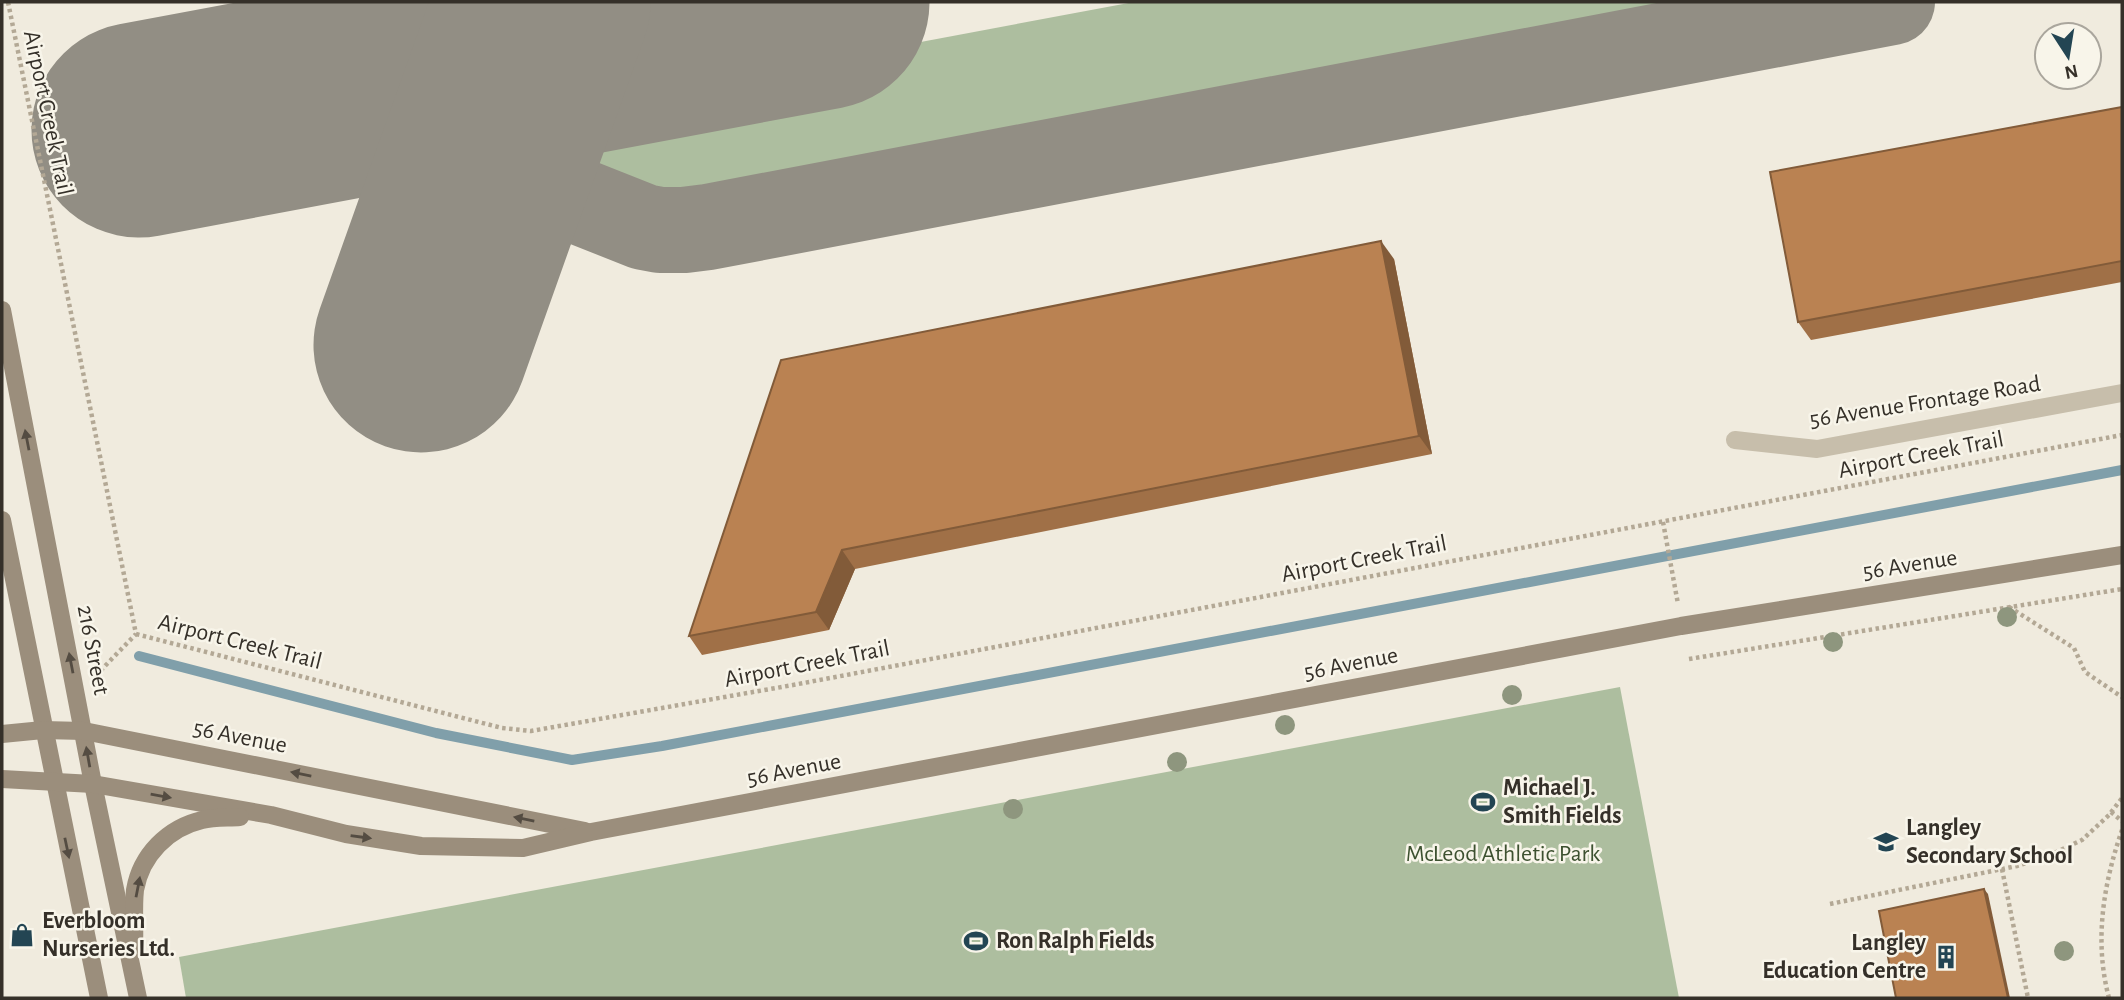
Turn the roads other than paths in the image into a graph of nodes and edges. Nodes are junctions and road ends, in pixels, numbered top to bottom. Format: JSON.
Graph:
{"nodes":[{"id":1,"x":2,"y":310,"type":"edge"},
{"id":2,"x":2122,"y":393,"type":"edge"},
{"id":3,"x":1735,"y":440,"type":"dead end"},
{"id":4,"x":2,"y":520,"type":"edge"},
{"id":5,"x":2122,"y":555,"type":"edge"},
{"id":6,"x":43,"y":730,"type":"junction"},
{"id":7,"x":84,"y":730,"type":"junction"},
{"id":8,"x":2,"y":734,"type":"edge"},
{"id":9,"x":2,"y":779,"type":"edge"},
{"id":10,"x":53,"y":782,"type":"junction"},
{"id":11,"x":93,"y":784,"type":"junction"},
{"id":12,"x":271,"y":815,"type":"junction"},
{"id":13,"x":591,"y":832,"type":"junction"},
{"id":14,"x":134,"y":980,"type":"junction"},
{"id":15,"x":99,"y":998,"type":"edge"},
{"id":16,"x":138,"y":998,"type":"edge"}],
"edges":[{"from":7,"to":1,"type":"main road","name":"216 Street","one_way":true},
{"from":2,"to":3,"type":"street","name":"56 Avenue Frontage Road"},
{"from":4,"to":6,"type":"main road"},
{"from":5,"to":13,"type":"main road","name":"56 Avenue"},
{"from":6,"to":7,"type":"main road","name":"56 Avenue"},
{"from":6,"to":8,"type":"main road","name":"56 Avenue"},
{"from":6,"to":10,"type":"main road"},
{"from":11,"to":7,"type":"main road","name":"216 Street","one_way":true},
{"from":13,"to":7,"type":"main road","name":"56 Avenue","one_way":true},
{"from":9,"to":10,"type":"main road","name":"56 Avenue"},
{"from":10,"to":11,"type":"main road","name":"56 Avenue"},
{"from":10,"to":15,"type":"main road","one_way":true},
{"from":11,"to":12,"type":"main road","name":"56 Avenue","one_way":true},
{"from":11,"to":14,"type":"main road","name":"216 Street"},
{"from":12,"to":13,"type":"main road","name":"56 Avenue","one_way":true},
{"from":14,"to":12,"type":"main road","one_way":true},
{"from":14,"to":16,"type":"main road","name":"216 Street"}]}
